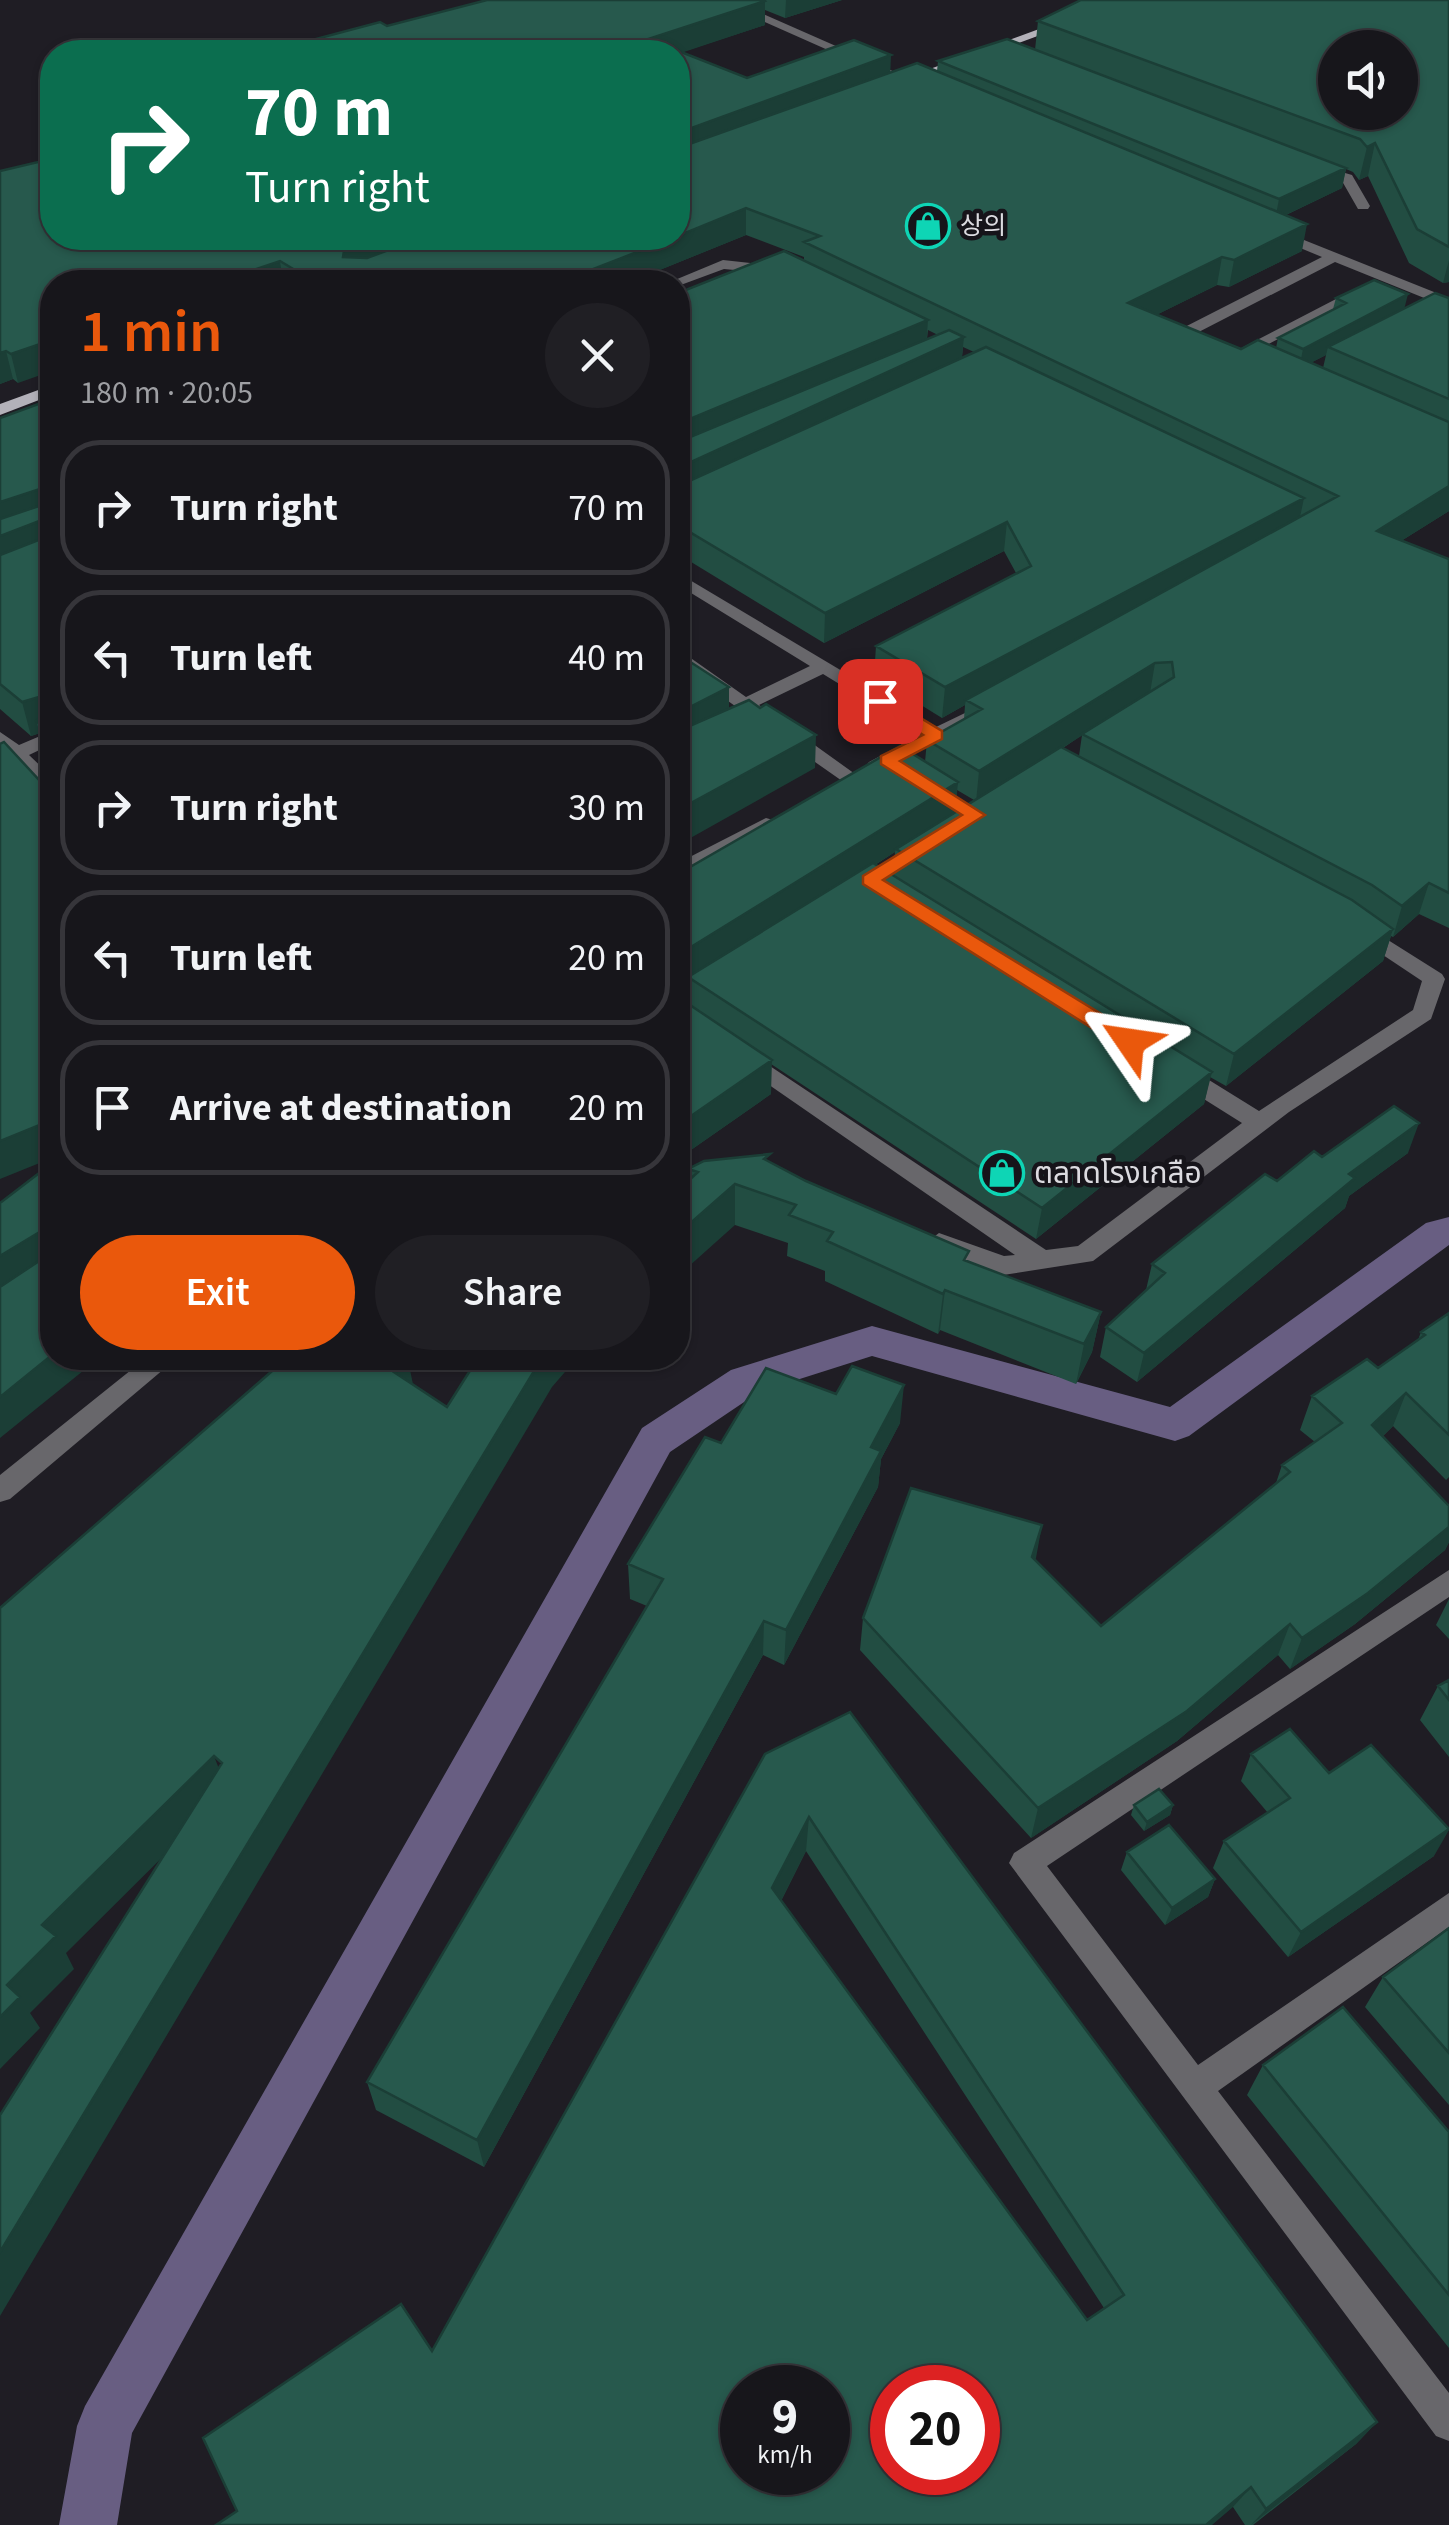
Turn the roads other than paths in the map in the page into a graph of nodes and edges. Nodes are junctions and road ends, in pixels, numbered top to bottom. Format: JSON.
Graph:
{"nodes":[{"id":1,"x":721,"y":0,"type":"edge"},
{"id":2,"x":756,"y":0,"type":"edge"},
{"id":3,"x":1132,"y":2,"type":"edge"},
{"id":4,"x":826,"y":28,"type":"dead end"},
{"id":5,"x":1000,"y":47,"type":"junction"},
{"id":6,"x":1018,"y":54,"type":"edge"},
{"id":7,"x":913,"y":71,"type":"junction"},
{"id":8,"x":892,"y":86,"type":"edge"},
{"id":9,"x":946,"y":97,"type":"edge"},
{"id":10,"x":1292,"y":158,"type":"edge"},
{"id":11,"x":1363,"y":206,"type":"dead end"},
{"id":12,"x":1260,"y":226,"type":"edge"},
{"id":13,"x":1334,"y":256,"type":"junction"},
{"id":14,"x":764,"y":268,"type":"junction"},
{"id":15,"x":787,"y":271,"type":"edge"},
{"id":16,"x":690,"y":277,"type":"edge"},
{"id":17,"x":1385,"y":277,"type":"junction"},
{"id":18,"x":730,"y":283,"type":"edge"},
{"id":19,"x":1448,"y":301,"type":"edge"},
{"id":20,"x":1428,"y":310,"type":"edge"},
{"id":21,"x":40,"y":395,"type":"edge"},
{"id":22,"x":0,"y":410,"type":"edge"},
{"id":23,"x":690,"y":585,"type":"edge"},
{"id":24,"x":823,"y":666,"type":"junction"},
{"id":25,"x":690,"y":668,"type":"edge"},
{"id":26,"x":986,"y":708,"type":"edge"},
{"id":27,"x":750,"y":715,"type":"junction"},
{"id":28,"x":936,"y":735,"type":"junction"},
{"id":29,"x":0,"y":738,"type":"edge"},
{"id":30,"x":40,"y":743,"type":"edge"},
{"id":31,"x":16,"y":754,"type":"junction"},
{"id":32,"x":40,"y":775,"type":"edge"},
{"id":33,"x":782,"y":816,"type":"edge"},
{"id":34,"x":690,"y":865,"type":"edge"},
{"id":35,"x":1336,"y":915,"type":"edge"},
{"id":36,"x":727,"y":1049,"type":"edge"},
{"id":37,"x":1158,"y":1059,"type":"edge"},
{"id":38,"x":1260,"y":1122,"type":"junction"},
{"id":39,"x":912,"y":1232,"type":"edge"},
{"id":40,"x":1042,"y":1260,"type":"junction"},
{"id":41,"x":149,"y":1370,"type":"edge"},
{"id":42,"x":0,"y":1491,"type":"edge"},
{"id":43,"x":1449,"y":1582,"type":"edge"},
{"id":44,"x":1449,"y":1908,"type":"edge"},
{"id":45,"x":1195,"y":2087,"type":"junction"},
{"id":46,"x":1449,"y":2422,"type":"edge"}],
"edges":[{"from":1,"to":7,"type":"street"},
{"from":2,"to":4,"type":"street"},
{"from":3,"to":5,"type":"main road"},
{"from":5,"to":6,"type":"street"},
{"from":5,"to":7,"type":"main road"},
{"from":7,"to":8,"type":"main road"},
{"from":7,"to":9,"type":"street"},
{"from":10,"to":11,"type":"street"},
{"from":12,"to":13,"type":"street"},
{"from":13,"to":17,"type":"street"},
{"from":13,"to":17,"type":"street"},
{"from":14,"to":15,"type":"street"},
{"from":14,"to":16,"type":"street"},
{"from":14,"to":18,"type":"street"},
{"from":17,"to":19,"type":"street"},
{"from":19,"to":20,"type":"street"},
{"from":21,"to":22,"type":"main road"},
{"from":23,"to":24,"type":"street"},
{"from":24,"to":27,"type":"street"},
{"from":24,"to":28,"type":"street"},
{"from":25,"to":27,"type":"street"},
{"from":26,"to":28,"type":"street"},
{"from":27,"to":28,"type":"street"},
{"from":29,"to":31,"type":"street"},
{"from":30,"to":31,"type":"street"},
{"from":31,"to":32,"type":"street"},
{"from":33,"to":34,"type":"street"},
{"from":35,"to":38,"type":"street"},
{"from":36,"to":40,"type":"street"},
{"from":37,"to":38,"type":"street"},
{"from":38,"to":40,"type":"street"},
{"from":39,"to":40,"type":"street"},
{"from":41,"to":42,"type":"street"},
{"from":43,"to":45,"type":"street"},
{"from":44,"to":45,"type":"street"},
{"from":45,"to":46,"type":"street"}]}
